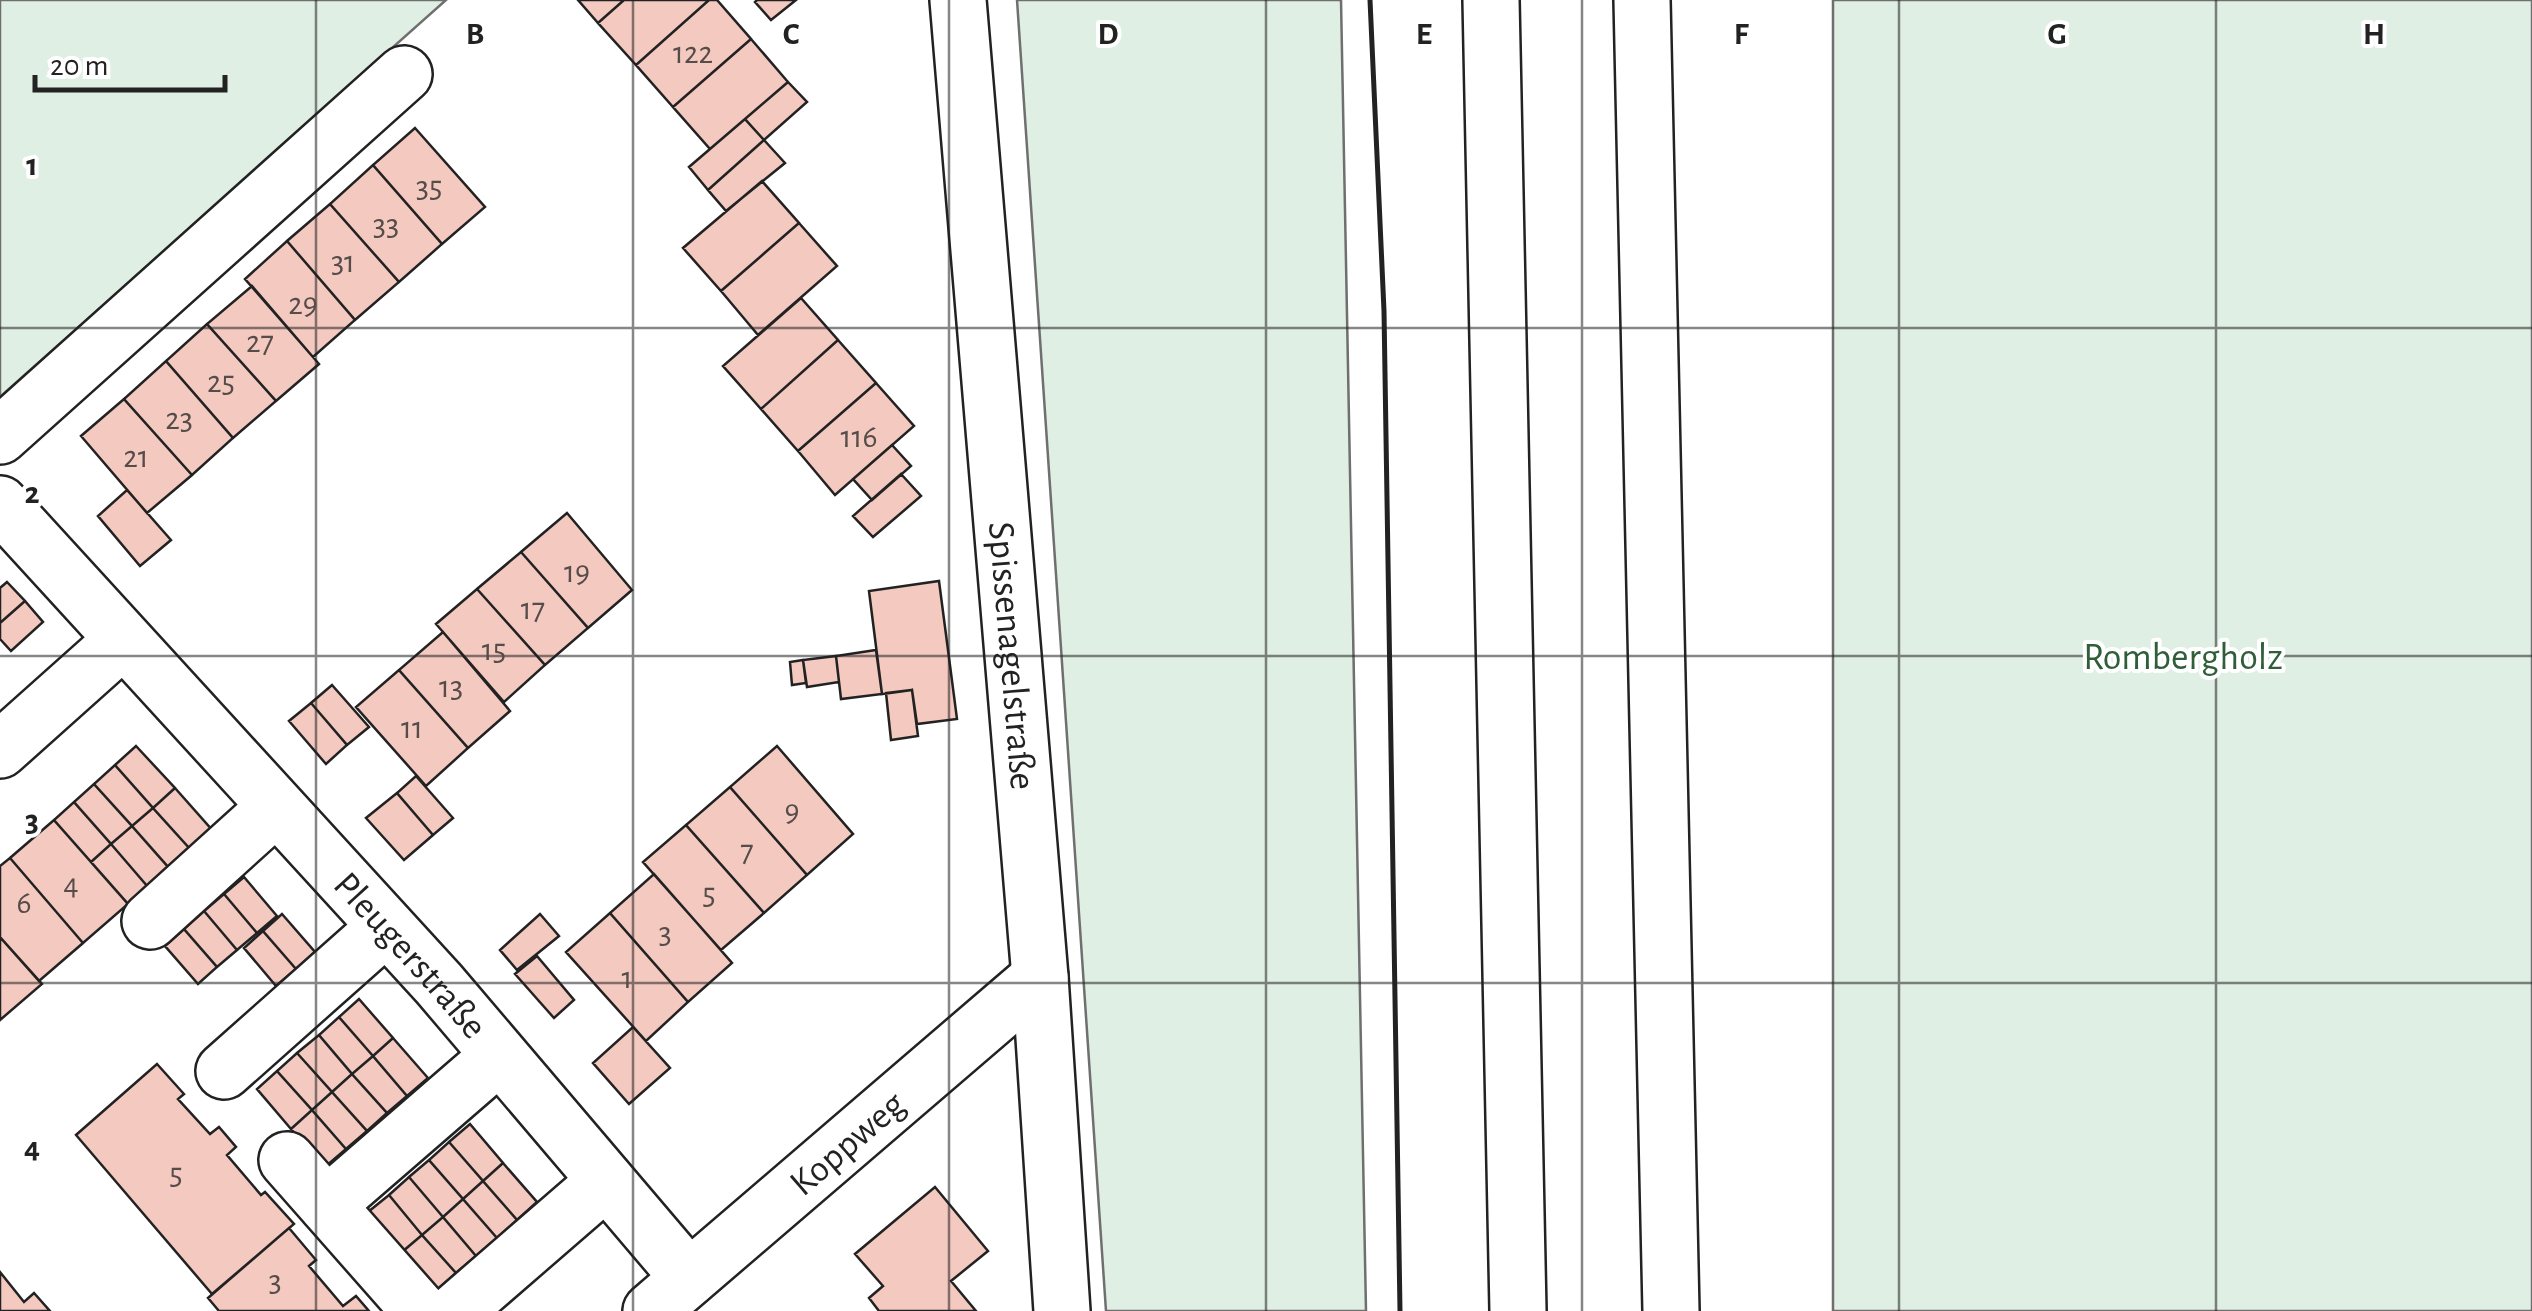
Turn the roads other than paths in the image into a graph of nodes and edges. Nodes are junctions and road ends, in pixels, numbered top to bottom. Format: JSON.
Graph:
{"nodes":[{"id":1,"x":958,"y":0,"type":"edge"},
{"id":2,"x":1491,"y":0,"type":"edge"},
{"id":3,"x":1642,"y":0,"type":"edge"},
{"id":4,"x":404,"y":74,"type":"dead end"},
{"id":5,"x":0,"y":436,"type":"edge"},
{"id":6,"x":0,"y":504,"type":"edge"},
{"id":7,"x":123,"y":640,"type":"junction"},
{"id":8,"x":10,"y":727,"type":"edge"},
{"id":9,"x":276,"y":806,"type":"junction"},
{"id":10,"x":150,"y":921,"type":"dead end"},
{"id":11,"x":386,"y":927,"type":"junction"},
{"id":12,"x":1040,"y":976,"type":"junction"},
{"id":13,"x":499,"y":1056,"type":"junction"},
{"id":14,"x":224,"y":1072,"type":"dead end"},
{"id":15,"x":287,"y":1160,"type":"dead end"},
{"id":16,"x":606,"y":1182,"type":"junction"},
{"id":17,"x":327,"y":1205,"type":"junction"},
{"id":18,"x":670,"y":1295,"type":"edge"},
{"id":19,"x":420,"y":1311,"type":"edge"},
{"id":20,"x":456,"y":1311,"type":"edge"},
{"id":21,"x":1062,"y":1311,"type":"edge"},
{"id":22,"x":1518,"y":1311,"type":"edge"},
{"id":23,"x":1671,"y":1311,"type":"edge"}],
"edges":[{"from":1,"to":12,"type":"main road","name":"Spissenagelstraße"},
{"from":2,"to":22,"type":"main road"},
{"from":3,"to":23,"type":"main road"},
{"from":4,"to":5,"type":"main road"},
{"from":6,"to":7,"type":"main road","name":"Pleugerstraße"},
{"from":7,"to":8,"type":"main road"},
{"from":7,"to":9,"type":"main road","name":"Pleugerstraße"},
{"from":9,"to":10,"type":"main road"},
{"from":9,"to":11,"type":"main road","name":"Pleugerstraße"},
{"from":11,"to":13,"type":"main road","name":"Pleugerstraße"},
{"from":11,"to":14,"type":"main road"},
{"from":12,"to":18,"type":"main road","name":"Koppweg"},
{"from":12,"to":21,"type":"main road","name":"Spissenagelstraße"},
{"from":13,"to":16,"type":"main road","name":"Pleugerstraße"},
{"from":13,"to":17,"type":"main road"},
{"from":15,"to":17,"type":"main road"},
{"from":16,"to":18,"type":"main road","name":"Pleugerstraße"},
{"from":16,"to":20,"type":"main road"},
{"from":17,"to":19,"type":"main road"}]}
